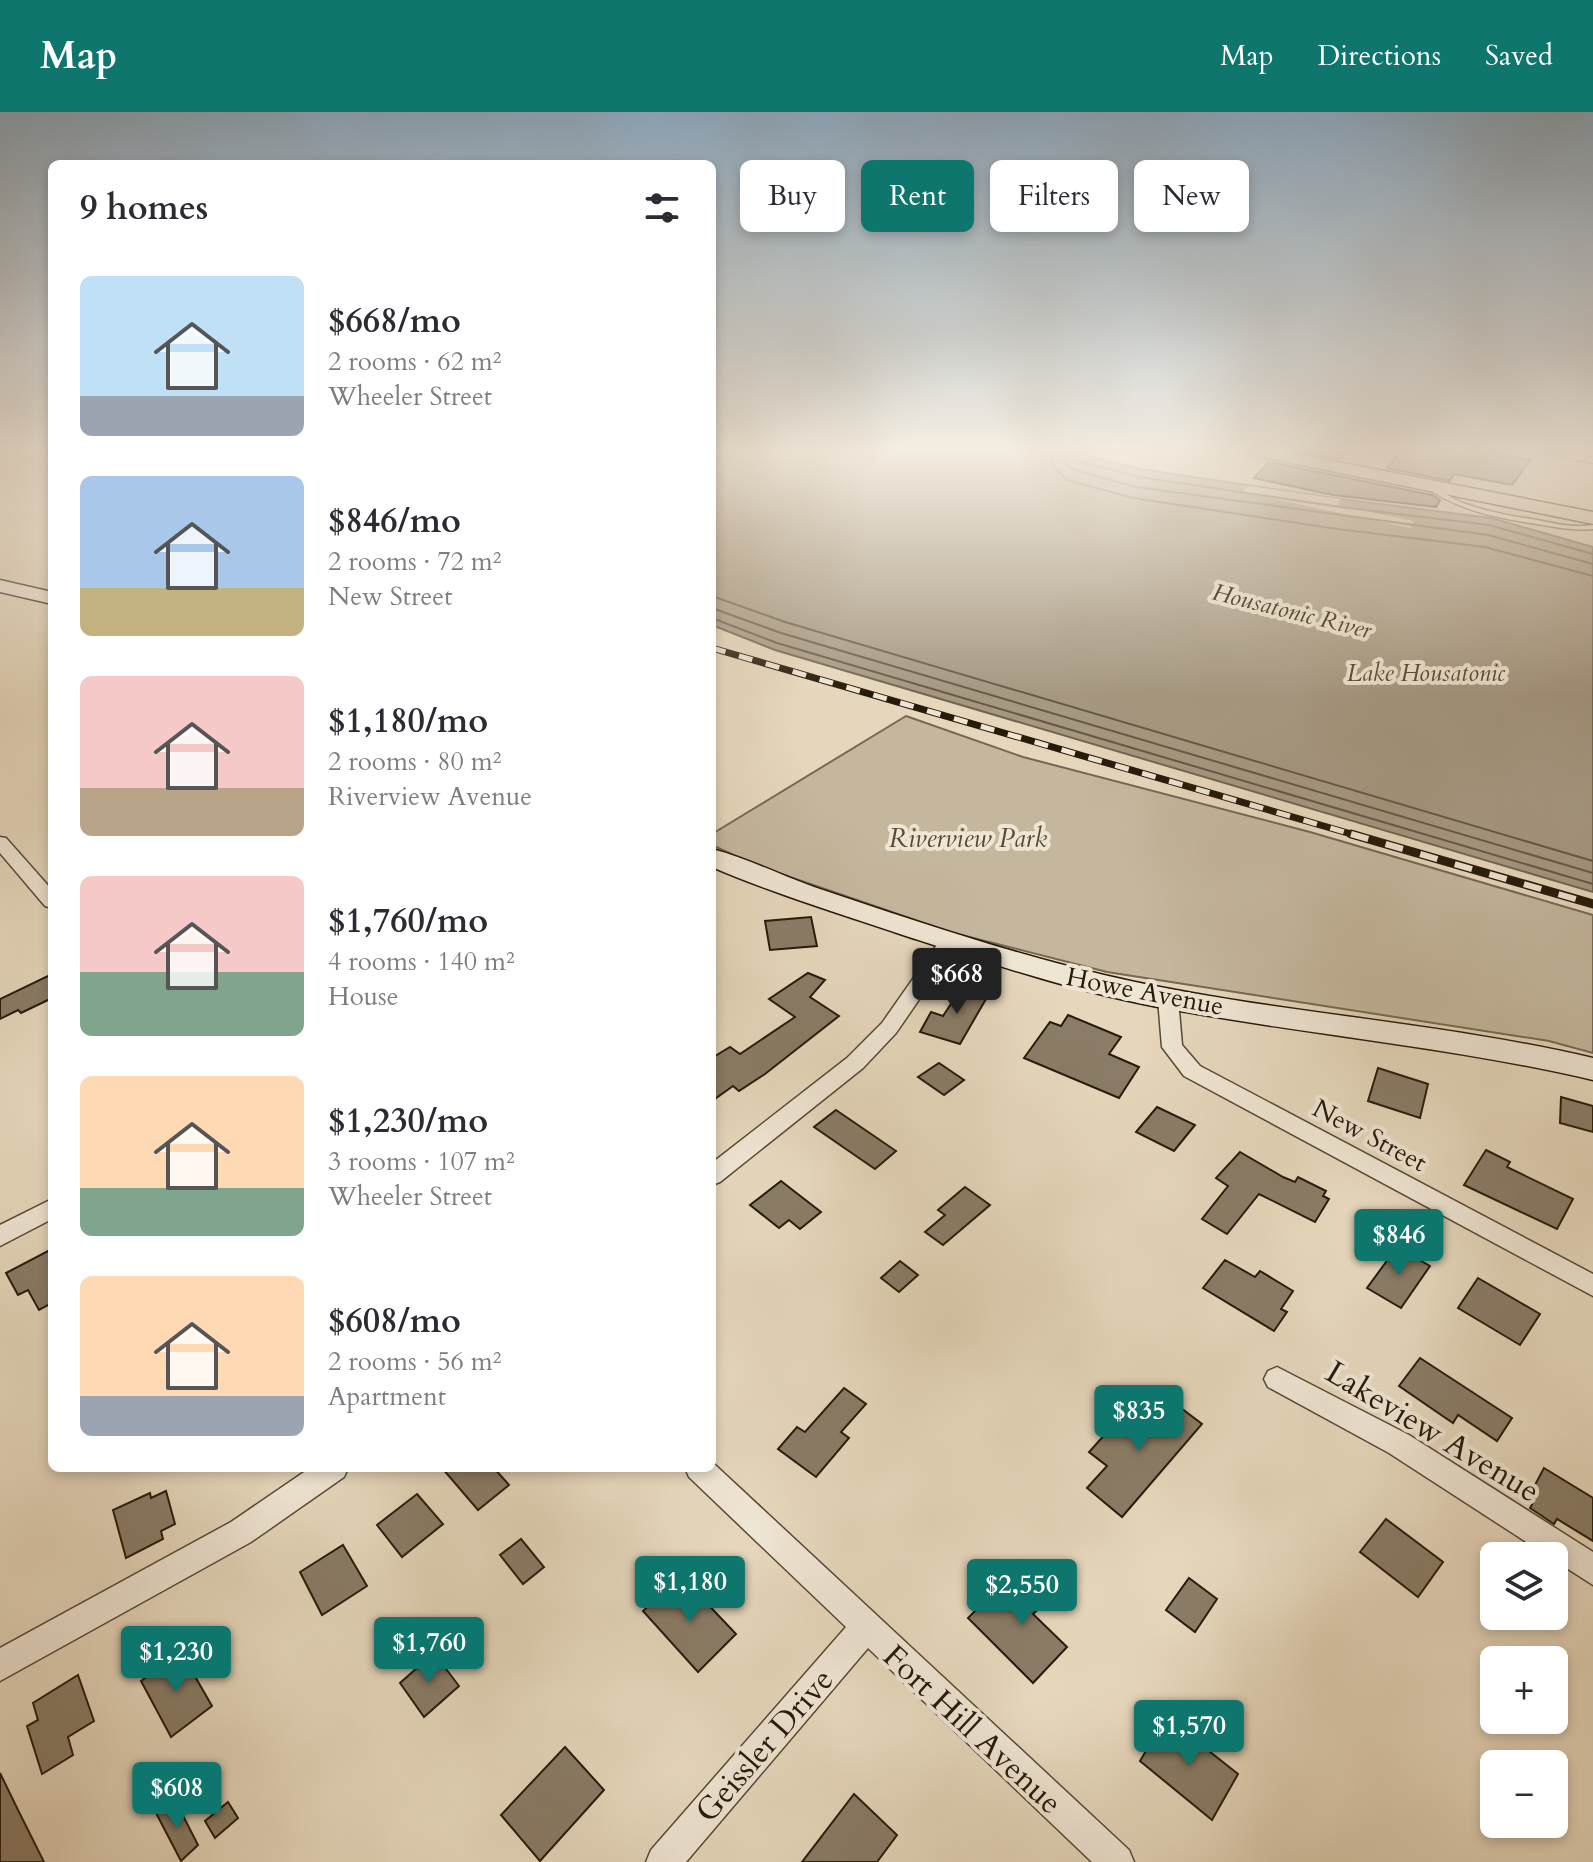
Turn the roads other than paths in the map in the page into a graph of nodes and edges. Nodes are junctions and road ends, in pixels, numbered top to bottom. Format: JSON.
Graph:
{"nodes":[{"id":1,"x":0,"y":586,"type":"edge"},
{"id":2,"x":48,"y":597,"type":"edge"},
{"id":3,"x":0,"y":842,"type":"edge"},
{"id":4,"x":716,"y":859,"type":"edge"},
{"id":5,"x":48,"y":897,"type":"edge"},
{"id":6,"x":950,"y":940,"type":"junction"},
{"id":7,"x":1168,"y":999,"type":"junction"},
{"id":8,"x":1593,"y":1069,"type":"edge"},
{"id":9,"x":716,"y":1173,"type":"edge"},
{"id":10,"x":48,"y":1210,"type":"edge"},
{"id":11,"x":0,"y":1236,"type":"edge"},
{"id":12,"x":1593,"y":1286,"type":"edge"},
{"id":13,"x":1277,"y":1379,"type":"dead end"},
{"id":14,"x":328,"y":1472,"type":"edge"},
{"id":15,"x":703,"y":1472,"type":"edge"},
{"id":16,"x":1593,"y":1570,"type":"edge"},
{"id":17,"x":865,"y":1628,"type":"junction"},
{"id":18,"x":0,"y":1665,"type":"edge"},
{"id":19,"x":663,"y":1862,"type":"edge"},
{"id":20,"x":1117,"y":1862,"type":"edge"}],
"edges":[{"from":1,"to":2,"type":"main road"},
{"from":3,"to":5,"type":"street"},
{"from":4,"to":6,"type":"main road","name":"Howe Avenue"},
{"from":6,"to":7,"type":"main road","name":"Howe Avenue"},
{"from":6,"to":9,"type":"street"},
{"from":7,"to":8,"type":"main road","name":"Howe Avenue"},
{"from":7,"to":12,"type":"street","name":"New Street"},
{"from":10,"to":11,"type":"street"},
{"from":13,"to":16,"type":"street","name":"Lakeview Avenue"},
{"from":14,"to":18,"type":"street"},
{"from":15,"to":17,"type":"street","name":"Fort Hill Avenue"},
{"from":17,"to":19,"type":"street","name":"Geissler Drive"},
{"from":17,"to":20,"type":"street","name":"Fort Hill Avenue"}]}
